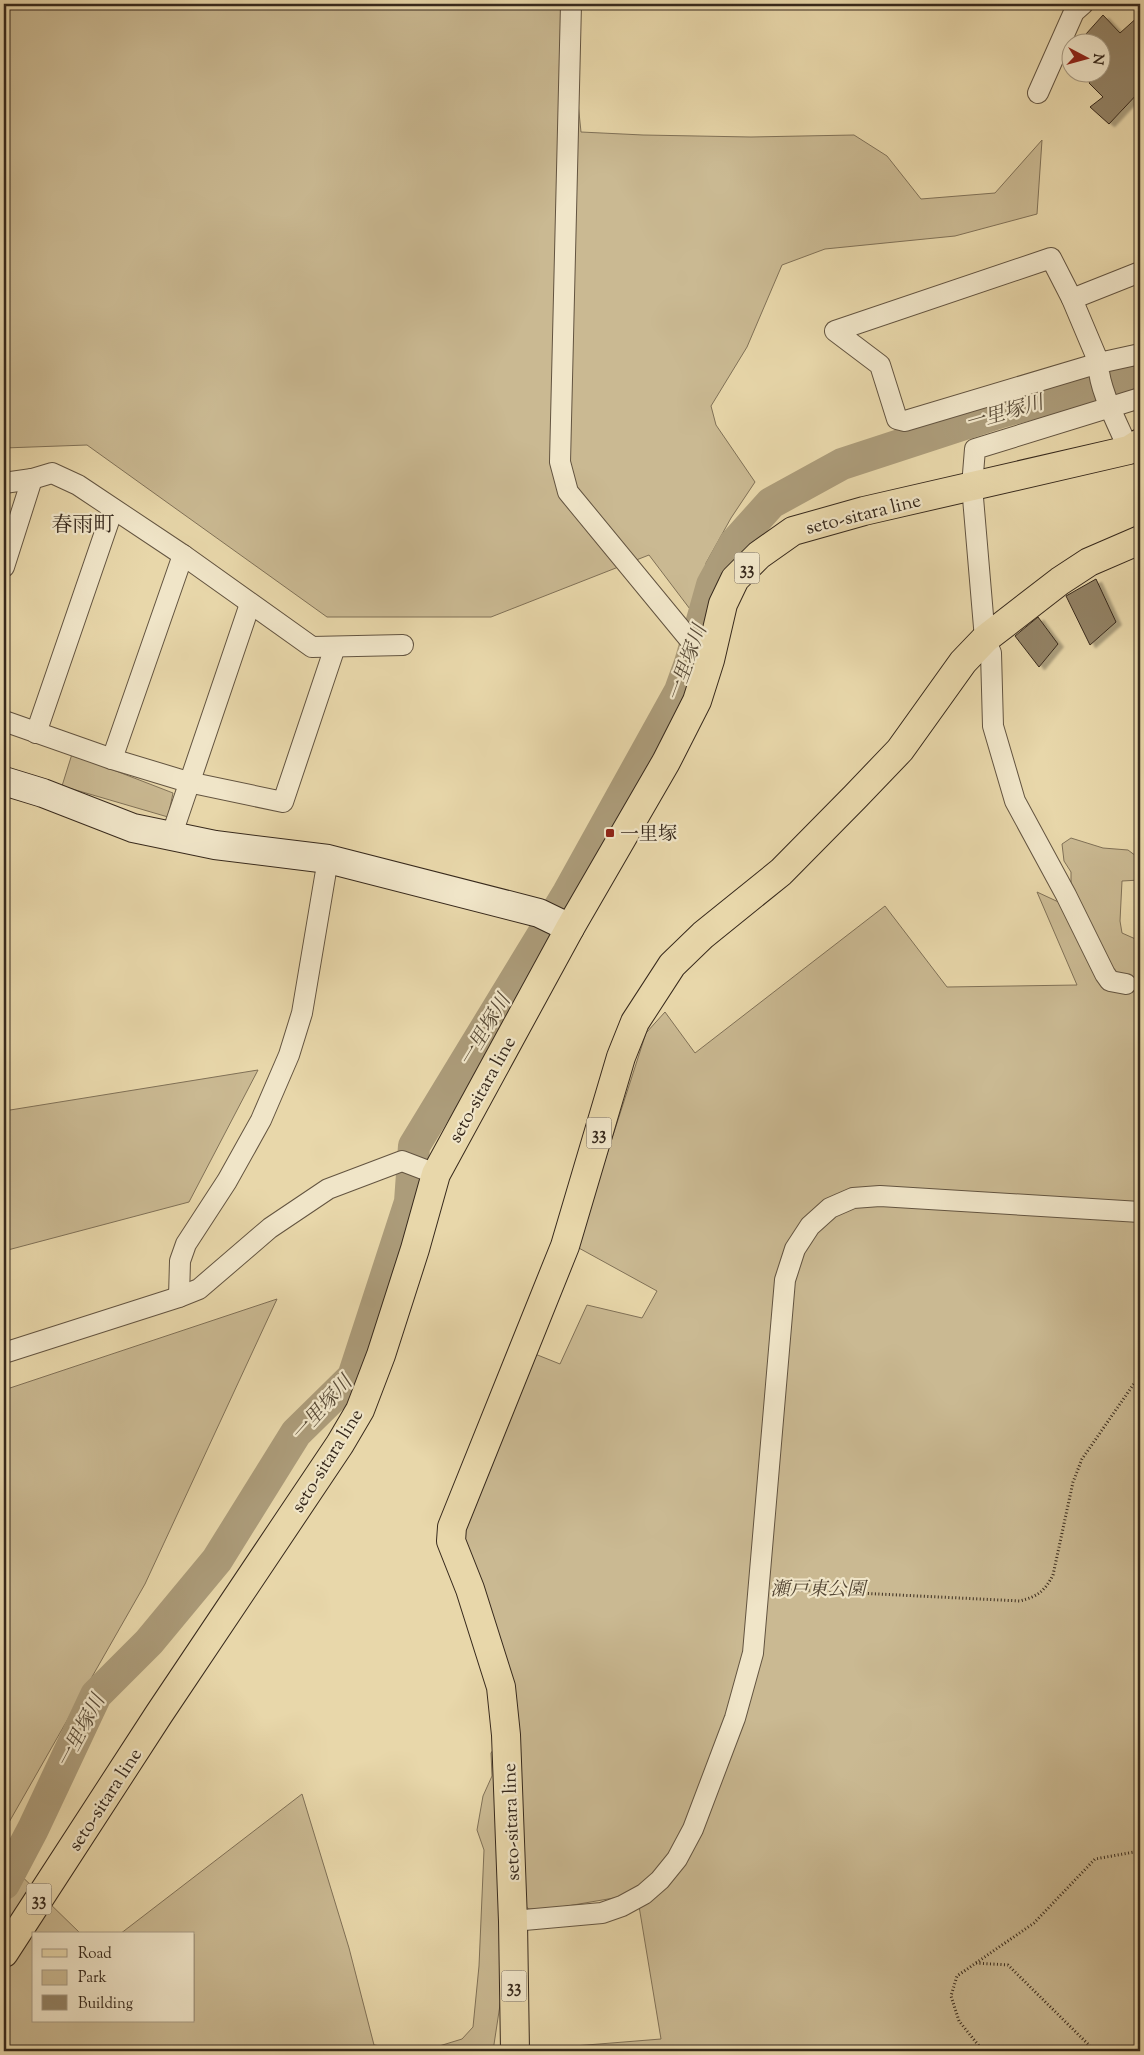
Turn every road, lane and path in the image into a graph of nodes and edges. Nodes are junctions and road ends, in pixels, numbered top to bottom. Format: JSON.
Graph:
{"nodes":[{"id":1,"x":571,"y":4,"type":"edge"},
{"id":2,"x":1084,"y":4,"type":"edge"},
{"id":3,"x":1038,"y":93,"type":"dead end"},
{"id":4,"x":1140,"y":272,"type":"edge"},
{"id":5,"x":1072,"y":299,"type":"junction"},
{"id":6,"x":1140,"y":354,"type":"edge"},
{"id":7,"x":1099,"y":366,"type":"junction"},
{"id":8,"x":1140,"y":398,"type":"edge"},
{"id":9,"x":1108,"y":402,"type":"junction"},
{"id":10,"x":1137,"y":448,"type":"edge"},
{"id":11,"x":32,"y":479,"type":"junction"},
{"id":12,"x":4,"y":483,"type":"edge"},
{"id":13,"x":972,"y":486,"type":"junction"},
{"id":14,"x":112,"y":509,"type":"junction"},
{"id":15,"x":1140,"y":540,"type":"edge"},
{"id":16,"x":183,"y":555,"type":"junction"},
{"id":17,"x":4,"y":566,"type":"edge"},
{"id":18,"x":250,"y":604,"type":"junction"},
{"id":19,"x":985,"y":639,"type":"junction"},
{"id":20,"x":403,"y":645,"type":"dead end"},
{"id":21,"x":335,"y":647,"type":"junction"},
{"id":22,"x":708,"y":658,"type":"junction"},
{"id":23,"x":4,"y":721,"type":"edge"},
{"id":24,"x":36,"y":733,"type":"junction"},
{"id":25,"x":112,"y":759,"type":"junction"},
{"id":26,"x":4,"y":782,"type":"edge"},
{"id":27,"x":188,"y":782,"type":"junction"},
{"id":28,"x":171,"y":837,"type":"junction"},
{"id":29,"x":328,"y":859,"type":"junction"},
{"id":30,"x":570,"y":928,"type":"junction"},
{"id":31,"x":1126,"y":984,"type":"dead end"},
{"id":32,"x":432,"y":1172,"type":"junction"},
{"id":33,"x":1140,"y":1212,"type":"edge"},
{"id":34,"x":179,"y":1297,"type":"junction"},
{"id":35,"x":4,"y":1353,"type":"edge"},
{"id":36,"x":1140,"y":1376,"type":"edge"},
{"id":37,"x":759,"y":1588,"type":"junction"},
{"id":38,"x":1140,"y":1851,"type":"edge"},
{"id":39,"x":514,"y":1921,"type":"junction"},
{"id":40,"x":4,"y":1953,"type":"edge"},
{"id":41,"x":976,"y":1963,"type":"junction"},
{"id":42,"x":515,"y":2051,"type":"edge"},
{"id":43,"x":983,"y":2051,"type":"edge"},
{"id":44,"x":1095,"y":2051,"type":"edge"}],
"edges":[{"from":1,"to":22,"type":"street"},
{"from":2,"to":3,"type":"street"},
{"from":4,"to":5,"type":"street"},
{"from":5,"to":7,"type":"street"},
{"from":5,"to":7,"type":"street"},
{"from":6,"to":7,"type":"street"},
{"from":7,"to":9,"type":"street"},
{"from":8,"to":9,"type":"street"},
{"from":9,"to":10,"type":"street"},
{"from":9,"to":13,"type":"street"},
{"from":10,"to":13,"type":"main road","name":"seto-sitara line","number":"33"},
{"from":11,"to":12,"type":"street"},
{"from":11,"to":14,"type":"street"},
{"from":11,"to":17,"type":"street"},
{"from":13,"to":19,"type":"street"},
{"from":13,"to":22,"type":"main road","name":"seto-sitara line","number":"33"},
{"from":14,"to":16,"type":"street"},
{"from":14,"to":24,"type":"street"},
{"from":15,"to":19,"type":"main road","name":"seto-sitara line","number":"33"},
{"from":16,"to":18,"type":"street"},
{"from":16,"to":25,"type":"street"},
{"from":18,"to":21,"type":"street"},
{"from":18,"to":27,"type":"street"},
{"from":19,"to":31,"type":"street"},
{"from":19,"to":39,"type":"main road","name":"seto-sitara line","number":"33"},
{"from":20,"to":21,"type":"street"},
{"from":21,"to":27,"type":"street"},
{"from":22,"to":30,"type":"main road","name":"seto-sitara line","number":"33"},
{"from":23,"to":24,"type":"street"},
{"from":24,"to":25,"type":"street"},
{"from":25,"to":27,"type":"street"},
{"from":26,"to":28,"type":"street"},
{"from":27,"to":28,"type":"street"},
{"from":28,"to":29,"type":"street"},
{"from":29,"to":30,"type":"street"},
{"from":29,"to":34,"type":"street"},
{"from":30,"to":32,"type":"main road","name":"seto-sitara line","number":"33"},
{"from":32,"to":34,"type":"street"},
{"from":32,"to":40,"type":"main road","name":"seto-sitara line","number":"33"},
{"from":33,"to":37,"type":"street"},
{"from":34,"to":35,"type":"street"},
{"from":36,"to":37,"type":"path"},
{"from":37,"to":39,"type":"street"},
{"from":38,"to":41,"type":"path"},
{"from":39,"to":42,"type":"main road","name":"seto-sitara line","number":"33"},
{"from":41,"to":43,"type":"path"},
{"from":41,"to":44,"type":"path"}]}
